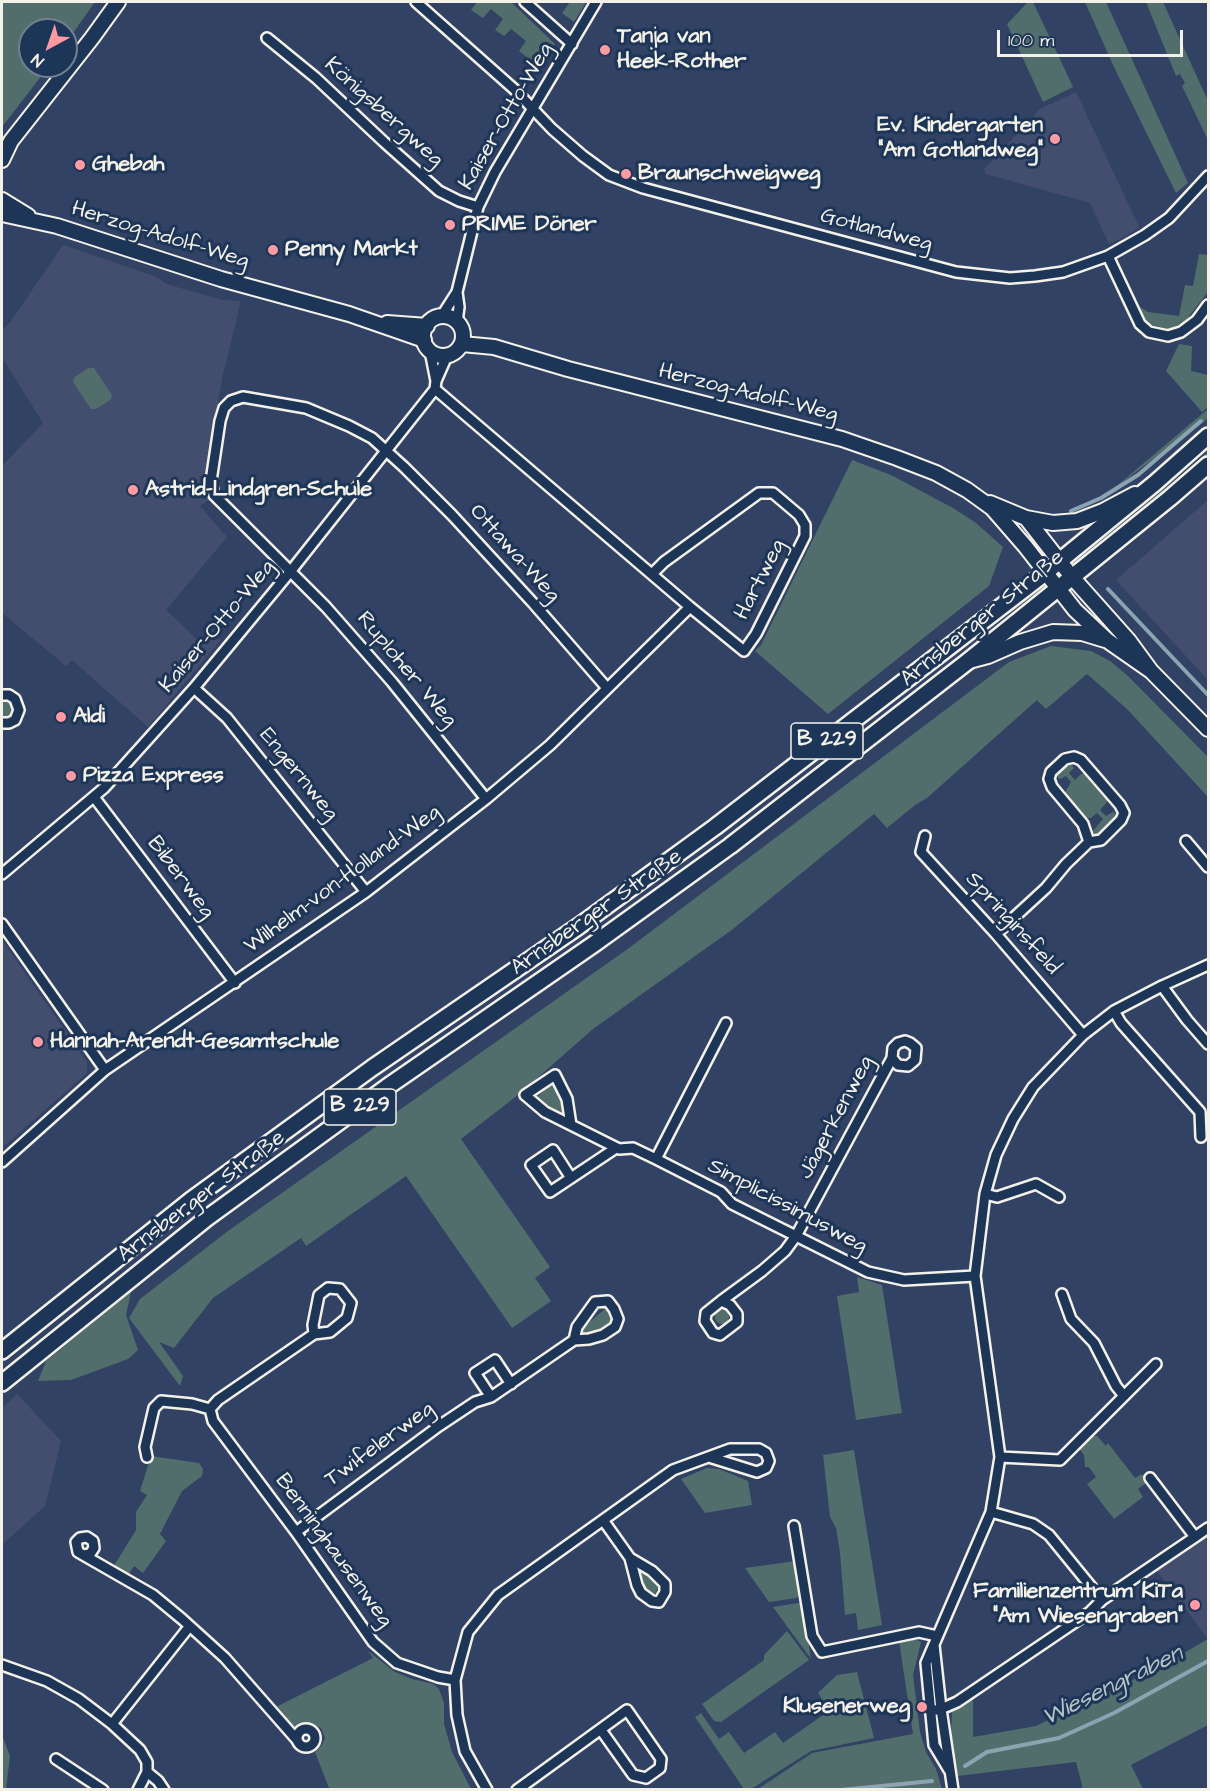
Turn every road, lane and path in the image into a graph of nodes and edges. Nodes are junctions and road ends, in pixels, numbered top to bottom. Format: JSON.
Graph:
{"nodes":[{"id":1,"x":118,"y":2,"type":"edge"},
{"id":2,"x":416,"y":2,"type":"edge"},
{"id":3,"x":525,"y":2,"type":"edge"},
{"id":4,"x":596,"y":2,"type":"edge"},
{"id":5,"x":267,"y":38,"type":"dead end"},
{"id":6,"x":572,"y":44,"type":"junction"},
{"id":7,"x":534,"y":108,"type":"junction"},
{"id":8,"x":6,"y":144,"type":"edge"},
{"id":9,"x":2,"y":160,"type":"edge"},
{"id":10,"x":1209,"y":176,"type":"edge"},
{"id":11,"x":2,"y":200,"type":"edge"},
{"id":12,"x":478,"y":207,"type":"junction"},
{"id":13,"x":2,"y":214,"type":"edge"},
{"id":14,"x":32,"y":219,"type":"junction"},
{"id":15,"x":1108,"y":256,"type":"junction"},
{"id":16,"x":457,"y":292,"type":"junction"},
{"id":17,"x":1209,"y":305,"type":"edge"},
{"id":18,"x":441,"y":317,"type":"junction"},
{"id":19,"x":379,"y":323,"type":"junction"},
{"id":20,"x":427,"y":326,"type":"junction"},
{"id":21,"x":460,"y":332,"type":"junction"},
{"id":22,"x":427,"y":345,"type":"junction"},
{"id":23,"x":447,"y":356,"type":"junction"},
{"id":24,"x":436,"y":385,"type":"junction"},
{"id":25,"x":1209,"y":436,"type":"edge"},
{"id":26,"x":386,"y":450,"type":"junction"},
{"id":27,"x":1209,"y":465,"type":"edge"},
{"id":28,"x":1155,"y":483,"type":"junction"},
{"id":29,"x":983,"y":500,"type":"junction"},
{"id":30,"x":1026,"y":518,"type":"junction"},
{"id":31,"x":1059,"y":561,"type":"junction"},
{"id":32,"x":290,"y":572,"type":"junction"},
{"id":33,"x":1045,"y":573,"type":"junction"},
{"id":34,"x":652,"y":574,"type":"junction"},
{"id":35,"x":1072,"y":577,"type":"junction"},
{"id":36,"x":1058,"y":589,"type":"junction"},
{"id":37,"x":690,"y":607,"type":"junction"},
{"id":38,"x":1108,"y":641,"type":"junction"},
{"id":39,"x":967,"y":662,"type":"junction"},
{"id":40,"x":1151,"y":671,"type":"junction"},
{"id":41,"x":194,"y":688,"type":"junction"},
{"id":42,"x":607,"y":688,"type":"junction"},
{"id":43,"x":2,"y":695,"type":"edge"},
{"id":44,"x":2,"y":723,"type":"edge"},
{"id":45,"x":1209,"y":729,"type":"edge"},
{"id":46,"x":94,"y":797,"type":"junction"},
{"id":47,"x":486,"y":799,"type":"junction"},
{"id":48,"x":925,"y":836,"type":"dead end"},
{"id":49,"x":1186,"y":841,"type":"dead end"},
{"id":50,"x":1089,"y":842,"type":"junction"},
{"id":51,"x":1209,"y":867,"type":"edge"},
{"id":52,"x":2,"y":874,"type":"edge"},
{"id":53,"x":366,"y":892,"type":"junction"},
{"id":54,"x":2,"y":924,"type":"edge"},
{"id":55,"x":996,"y":934,"type":"junction"},
{"id":56,"x":1209,"y":965,"type":"edge"},
{"id":57,"x":235,"y":983,"type":"junction"},
{"id":58,"x":1162,"y":986,"type":"junction"},
{"id":59,"x":1114,"y":1011,"type":"junction"},
{"id":60,"x":726,"y":1023,"type":"dead end"},
{"id":61,"x":1083,"y":1035,"type":"junction"},
{"id":62,"x":1209,"y":1044,"type":"edge"},
{"id":63,"x":892,"y":1058,"type":"dead end"},
{"id":64,"x":105,"y":1070,"type":"junction"},
{"id":65,"x":571,"y":1125,"type":"junction"},
{"id":66,"x":1202,"y":1137,"type":"dead end"},
{"id":67,"x":616,"y":1148,"type":"junction"},
{"id":68,"x":656,"y":1159,"type":"junction"},
{"id":69,"x":2,"y":1162,"type":"edge"},
{"id":70,"x":571,"y":1178,"type":"junction"},
{"id":71,"x":984,"y":1194,"type":"junction"},
{"id":72,"x":1059,"y":1197,"type":"dead end"},
{"id":73,"x":796,"y":1236,"type":"junction"},
{"id":74,"x":975,"y":1276,"type":"junction"},
{"id":75,"x":1062,"y":1294,"type":"dead end"},
{"id":76,"x":721,"y":1301,"type":"dead end"},
{"id":77,"x":314,"y":1334,"type":"junction"},
{"id":78,"x":574,"y":1340,"type":"junction"},
{"id":79,"x":2,"y":1351,"type":"edge"},
{"id":80,"x":1156,"y":1364,"type":"dead end"},
{"id":81,"x":2,"y":1383,"type":"edge"},
{"id":82,"x":511,"y":1384,"type":"junction"},
{"id":83,"x":1124,"y":1396,"type":"junction"},
{"id":84,"x":491,"y":1397,"type":"junction"},
{"id":85,"x":210,"y":1409,"type":"junction"},
{"id":86,"x":147,"y":1457,"type":"dead end"},
{"id":87,"x":710,"y":1457,"type":"junction"},
{"id":88,"x":999,"y":1457,"type":"junction"},
{"id":89,"x":1150,"y":1478,"type":"dead end"},
{"id":90,"x":991,"y":1512,"type":"junction"},
{"id":91,"x":603,"y":1521,"type":"junction"},
{"id":92,"x":794,"y":1526,"type":"dead end"},
{"id":93,"x":1209,"y":1528,"type":"edge"},
{"id":94,"x":296,"y":1532,"type":"junction"},
{"id":95,"x":1195,"y":1537,"type":"junction"},
{"id":96,"x":83,"y":1555,"type":"dead end"},
{"id":97,"x":630,"y":1558,"type":"junction"},
{"id":98,"x":1102,"y":1600,"type":"junction"},
{"id":99,"x":189,"y":1628,"type":"junction"},
{"id":100,"x":936,"y":1641,"type":"junction"},
{"id":101,"x":2,"y":1665,"type":"edge"},
{"id":102,"x":454,"y":1680,"type":"junction"},
{"id":103,"x":941,"y":1709,"type":"junction"},
{"id":104,"x":930,"y":1712,"type":"junction"},
{"id":105,"x":112,"y":1724,"type":"junction"},
{"id":106,"x":601,"y":1730,"type":"junction"},
{"id":107,"x":297,"y":1740,"type":"dead end"},
{"id":108,"x":56,"y":1759,"type":"dead end"},
{"id":109,"x":949,"y":1770,"type":"junction"},
{"id":110,"x":147,"y":1772,"type":"junction"},
{"id":111,"x":103,"y":1790,"type":"edge"},
{"id":112,"x":138,"y":1790,"type":"edge"},
{"id":113,"x":164,"y":1790,"type":"edge"},
{"id":114,"x":487,"y":1790,"type":"edge"},
{"id":115,"x":517,"y":1790,"type":"edge"},
{"id":116,"x":953,"y":1790,"type":"edge"}],
"edges":[{"from":1,"to":8,"type":"main road"},
{"from":2,"to":7,"type":"street"},
{"from":3,"to":6,"type":"street"},
{"from":4,"to":6,"type":"street","name":"Kaiser-Otto-Weg"},
{"from":5,"to":12,"type":"street","name":"Königsbergweg"},
{"from":6,"to":7,"type":"street","name":"Kaiser-Otto-Weg"},
{"from":7,"to":12,"type":"street","name":"Kaiser-Otto-Weg"},
{"from":7,"to":15,"type":"street","name":"Gotlandweg"},
{"from":8,"to":9,"type":"main road"},
{"from":10,"to":15,"type":"street","name":"Gotlandweg"},
{"from":11,"to":14,"type":"main road","name":"Herzog-Adolf-Weg"},
{"from":12,"to":16,"type":"street","name":"Kaiser-Otto-Weg"},
{"from":13,"to":14,"type":"main road","name":"Herzog-Adolf-Weg"},
{"from":14,"to":19,"type":"main road","name":"Herzog-Adolf-Weg"},
{"from":15,"to":17,"type":"street"},
{"from":16,"to":18,"type":"street","name":"Kaiser-Otto-Weg"},
{"from":16,"to":21,"type":"street","name":"Kaiser-Otto-Weg"},
{"from":18,"to":20,"type":"main road"},
{"from":18,"to":21,"type":"main road","name":"Herzog-Adolf-Weg"},
{"from":19,"to":20,"type":"main road","name":"Herzog-Adolf-Weg"},
{"from":19,"to":22,"type":"main road","name":"Herzog-Adolf-Weg"},
{"from":20,"to":22,"type":"main road"},
{"from":21,"to":23,"type":"main road"},
{"from":21,"to":29,"type":"main road","name":"Herzog-Adolf-Weg"},
{"from":22,"to":23,"type":"main road","name":"Herzog-Adolf-Weg"},
{"from":22,"to":24,"type":"street"},
{"from":23,"to":24,"type":"street","name":"Kaiser-Otto-Weg"},
{"from":24,"to":26,"type":"street","name":"Kaiser-Otto-Weg"},
{"from":24,"to":34,"type":"street","name":"Hartweg"},
{"from":25,"to":28,"type":"main road","name":"Arnsberger Straße","number":"B 229"},
{"from":26,"to":32,"type":"street","name":"Kaiser-Otto-Weg"},
{"from":26,"to":32,"type":"street","name":"Ottawa-Weg"},
{"from":26,"to":42,"type":"street","name":"Ottawa-Weg"},
{"from":27,"to":35,"type":"main road","name":"Arnsberger Straße","number":"B 229"},
{"from":28,"to":30,"type":"main road"},
{"from":28,"to":31,"type":"main road","name":"Arnsberger Straße","number":"B 229"},
{"from":29,"to":30,"type":"main road","name":"Herzog-Adolf-Weg"},
{"from":29,"to":33,"type":"main road","name":"Herzog-Adolf-Weg"},
{"from":30,"to":31,"type":"main road","name":"Herzog-Adolf-Weg"},
{"from":31,"to":33,"type":"main road","name":"Arnsberger Straße","number":"B 229"},
{"from":31,"to":35,"type":"main road","name":"Herzog-Adolf-Weg"},
{"from":32,"to":41,"type":"street","name":"Kaiser-Otto-Weg"},
{"from":32,"to":47,"type":"street","name":"Ruploher Weg"},
{"from":33,"to":36,"type":"main road","name":"Herzog-Adolf-Weg"},
{"from":33,"to":79,"type":"main road","name":"Arnsberger Straße","number":"B 229"},
{"from":34,"to":37,"type":"street","name":"Hartweg"},
{"from":34,"to":37,"type":"street","name":"Hartweg"},
{"from":35,"to":36,"type":"main road","name":"Arnsberger Straße","number":"B 229"},
{"from":35,"to":40,"type":"main road","name":"Herzog-Adolf-Weg"},
{"from":36,"to":38,"type":"main road","name":"Herzog-Adolf-Weg"},
{"from":36,"to":39,"type":"main road","name":"Arnsberger Straße","number":"B 229"},
{"from":37,"to":42,"type":"street","name":"Wilhelm-von-Holland-Weg"},
{"from":38,"to":39,"type":"main road"},
{"from":38,"to":40,"type":"main road"},
{"from":39,"to":81,"type":"main road","name":"Arnsberger Straße","number":"B 229"},
{"from":40,"to":45,"type":"main road"},
{"from":41,"to":46,"type":"street","name":"Kaiser-Otto-Weg"},
{"from":41,"to":53,"type":"street","name":"Engernweg"},
{"from":42,"to":47,"type":"street","name":"Wilhelm-von-Holland-Weg"},
{"from":43,"to":44,"type":"street"},
{"from":46,"to":52,"type":"street","name":"Kaiser-Otto-Weg"},
{"from":46,"to":57,"type":"street","name":"Biberweg"},
{"from":47,"to":53,"type":"street","name":"Wilhelm-von-Holland-Weg"},
{"from":48,"to":55,"type":"street","name":"Springinsfeld"},
{"from":49,"to":51,"type":"street"},
{"from":50,"to":50,"type":"street"},
{"from":50,"to":55,"type":"street"},
{"from":53,"to":57,"type":"street","name":"Wilhelm-von-Holland-Weg"},
{"from":54,"to":64,"type":"street"},
{"from":55,"to":61,"type":"street","name":"Springinsfeld"},
{"from":56,"to":58,"type":"street"},
{"from":57,"to":64,"type":"street","name":"Wilhelm-von-Holland-Weg"},
{"from":58,"to":59,"type":"street"},
{"from":58,"to":62,"type":"street"},
{"from":59,"to":61,"type":"street"},
{"from":59,"to":66,"type":"street"},
{"from":60,"to":68,"type":"street"},
{"from":61,"to":71,"type":"street"},
{"from":63,"to":73,"type":"street","name":"Jägerkenweg"},
{"from":64,"to":69,"type":"street","name":"Wilhelm-von-Holland-Weg"},
{"from":65,"to":65,"type":"street","name":"Simplicissimusweg"},
{"from":65,"to":67,"type":"street","name":"Simplicissimusweg"},
{"from":67,"to":68,"type":"street","name":"Simplicissimusweg"},
{"from":67,"to":70,"type":"street"},
{"from":68,"to":73,"type":"street","name":"Simplicissimusweg"},
{"from":70,"to":70,"type":"street"},
{"from":71,"to":72,"type":"street"},
{"from":71,"to":74,"type":"street"},
{"from":73,"to":74,"type":"street","name":"Simplicissimusweg"},
{"from":73,"to":76,"type":"street","name":"Jägerkenweg"},
{"from":74,"to":88,"type":"street"},
{"from":75,"to":83,"type":"street"},
{"from":77,"to":77,"type":"street"},
{"from":77,"to":85,"type":"street"},
{"from":78,"to":78,"type":"street","name":"Twifelerweg"},
{"from":78,"to":82,"type":"street","name":"Twifelerweg"},
{"from":80,"to":83,"type":"street"},
{"from":82,"to":84,"type":"street","name":"Twifelerweg"},
{"from":82,"to":84,"type":"street"},
{"from":83,"to":88,"type":"street"},
{"from":84,"to":94,"type":"street","name":"Twifelerweg"},
{"from":85,"to":86,"type":"street"},
{"from":85,"to":94,"type":"street","name":"Benninghausenweg"},
{"from":87,"to":87,"type":"street"},
{"from":87,"to":91,"type":"street"},
{"from":88,"to":90,"type":"street"},
{"from":89,"to":95,"type":"street"},
{"from":90,"to":98,"type":"street"},
{"from":90,"to":100,"type":"street"},
{"from":91,"to":97,"type":"street"},
{"from":91,"to":102,"type":"street"},
{"from":92,"to":100,"type":"street"},
{"from":93,"to":95,"type":"street"},
{"from":94,"to":102,"type":"street","name":"Benninghausenweg"},
{"from":95,"to":98,"type":"street"},
{"from":96,"to":99,"type":"street"},
{"from":97,"to":97,"type":"street"},
{"from":98,"to":103,"type":"street"},
{"from":99,"to":105,"type":"street"},
{"from":99,"to":107,"type":"street"},
{"from":100,"to":103,"type":"street"},
{"from":100,"to":104,"type":"street"},
{"from":101,"to":105,"type":"street"},
{"from":102,"to":114,"type":"street"},
{"from":103,"to":104,"type":"street"},
{"from":103,"to":109,"type":"street"},
{"from":104,"to":109,"type":"street"},
{"from":105,"to":110,"type":"street"},
{"from":106,"to":106,"type":"street"},
{"from":106,"to":115,"type":"street"},
{"from":108,"to":111,"type":"street"},
{"from":109,"to":116,"type":"street"},
{"from":110,"to":112,"type":"street"},
{"from":110,"to":113,"type":"street"}]}
